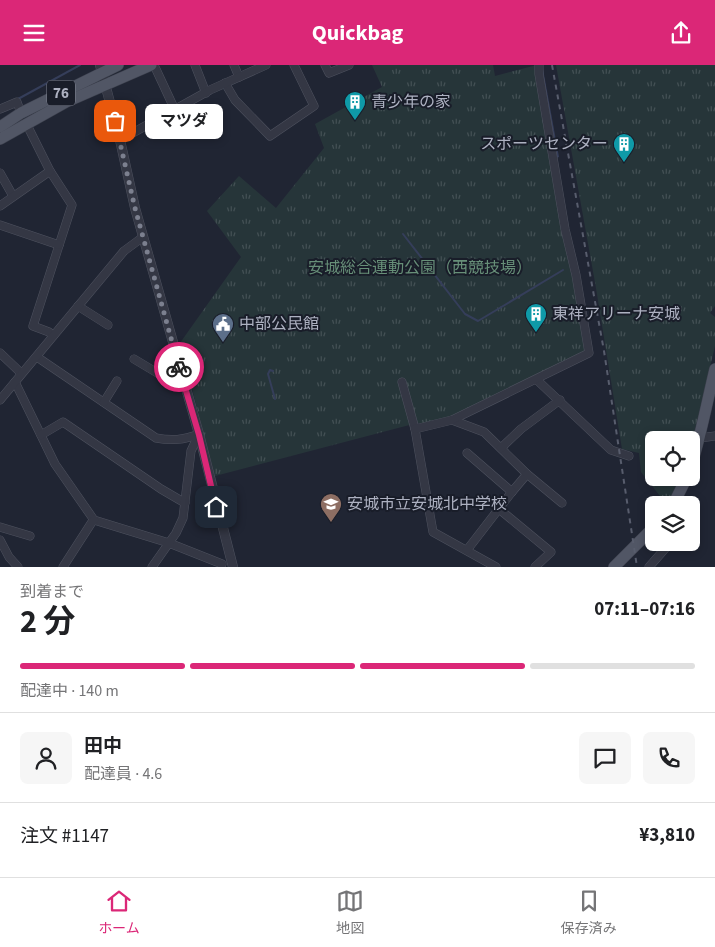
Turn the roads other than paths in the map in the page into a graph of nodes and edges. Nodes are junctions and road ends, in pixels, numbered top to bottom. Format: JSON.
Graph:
{"nodes":[{"id":1,"x":118,"y":65,"type":"edge"},
{"id":2,"x":152,"y":65,"type":"edge"},
{"id":3,"x":195,"y":65,"type":"edge"},
{"id":4,"x":234,"y":65,"type":"edge"},
{"id":5,"x":266,"y":65,"type":"edge"},
{"id":6,"x":294,"y":65,"type":"edge"},
{"id":7,"x":325,"y":65,"type":"edge"},
{"id":8,"x":349,"y":65,"type":"edge"},
{"id":9,"x":539,"y":65,"type":"edge"},
{"id":10,"x":102,"y":74,"type":"edge"},
{"id":11,"x":239,"y":77,"type":"junction"},
{"id":12,"x":226,"y":83,"type":"junction"},
{"id":13,"x":206,"y":93,"type":"junction"},
{"id":14,"x":0,"y":109,"type":"edge"},
{"id":15,"x":175,"y":110,"type":"junction"},
{"id":16,"x":21,"y":113,"type":"junction"},
{"id":17,"x":27,"y":125,"type":"junction"},
{"id":18,"x":0,"y":127,"type":"edge"},
{"id":19,"x":0,"y":139,"type":"edge"},
{"id":20,"x":120,"y":140,"type":"junction"},
{"id":21,"x":50,"y":171,"type":"junction"},
{"id":22,"x":0,"y":173,"type":"edge"},
{"id":23,"x":12,"y":196,"type":"junction"},
{"id":24,"x":0,"y":206,"type":"edge"},
{"id":25,"x":0,"y":225,"type":"edge"},
{"id":26,"x":143,"y":237,"type":"junction"},
{"id":27,"x":59,"y":245,"type":"junction"},
{"id":28,"x":78,"y":306,"type":"junction"},
{"id":29,"x":108,"y":325,"type":"dead end"},
{"id":30,"x":53,"y":336,"type":"junction"},
{"id":31,"x":0,"y":353,"type":"edge"},
{"id":32,"x":37,"y":357,"type":"junction"},
{"id":33,"x":134,"y":359,"type":"dead end"},
{"id":34,"x":715,"y":369,"type":"edge"},
{"id":35,"x":21,"y":373,"type":"junction"},
{"id":36,"x":537,"y":380,"type":"junction"},
{"id":37,"x":116,"y":381,"type":"dead end"},
{"id":38,"x":183,"y":381,"type":"junction"},
{"id":39,"x":15,"y":382,"type":"junction"},
{"id":40,"x":402,"y":382,"type":"dead end"},
{"id":41,"x":0,"y":386,"type":"edge"},
{"id":42,"x":8,"y":390,"type":"junction"},
{"id":43,"x":0,"y":400,"type":"edge"},
{"id":44,"x":560,"y":400,"type":"junction"},
{"id":45,"x":104,"y":402,"type":"junction"},
{"id":46,"x":452,"y":420,"type":"junction"},
{"id":47,"x":415,"y":429,"type":"junction"},
{"id":48,"x":41,"y":435,"type":"junction"},
{"id":49,"x":199,"y":435,"type":"junction"},
{"id":50,"x":715,"y":435,"type":"edge"},
{"id":51,"x":700,"y":437,"type":"joint"},
{"id":52,"x":501,"y":448,"type":"junction"},
{"id":53,"x":467,"y":453,"type":"dead end"},
{"id":54,"x":629,"y":456,"type":"dead end"},
{"id":55,"x":527,"y":474,"type":"junction"},
{"id":56,"x":512,"y":492,"type":"junction"},
{"id":57,"x":185,"y":503,"type":"junction"},
{"id":58,"x":562,"y":503,"type":"dead end"},
{"id":59,"x":498,"y":509,"type":"junction"},
{"id":60,"x":94,"y":520,"type":"junction"},
{"id":61,"x":0,"y":527,"type":"edge"},
{"id":62,"x":30,"y":536,"type":"dead end"},
{"id":63,"x":645,"y":536,"type":"edge"},
{"id":64,"x":0,"y":540,"type":"edge"},
{"id":65,"x":169,"y":543,"type":"junction"},
{"id":66,"x":467,"y":550,"type":"junction"},
{"id":67,"x":663,"y":551,"type":"edge"},
{"id":68,"x":9,"y":557,"type":"junction"},
{"id":69,"x":0,"y":560,"type":"edge"},
{"id":70,"x":232,"y":563,"type":"edge"},
{"id":71,"x":221,"y":566,"type":"edge"},
{"id":72,"x":18,"y":567,"type":"edge"},
{"id":73,"x":62,"y":567,"type":"edge"},
{"id":74,"x":152,"y":567,"type":"edge"},
{"id":75,"x":496,"y":567,"type":"edge"},
{"id":76,"x":535,"y":567,"type":"edge"},
{"id":77,"x":614,"y":567,"type":"edge"},
{"id":78,"x":649,"y":567,"type":"edge"}],
"edges":[{"from":1,"to":10,"type":"main road","number":"76"},
{"from":2,"to":10,"type":"main road","number":"76"},
{"from":2,"to":15,"type":"street"},
{"from":3,"to":13,"type":"street"},
{"from":4,"to":11,"type":"street"},
{"from":5,"to":11,"type":"street"},
{"from":6,"to":12,"type":"street"},
{"from":7,"to":8,"type":"street"},
{"from":9,"to":36,"type":"street"},
{"from":10,"to":16,"type":"main road","number":"76"},
{"from":10,"to":17,"type":"main road","number":"76"},
{"from":10,"to":20,"type":"street"},
{"from":11,"to":12,"type":"street"},
{"from":12,"to":13,"type":"street"},
{"from":13,"to":15,"type":"street"},
{"from":14,"to":16,"type":"street"},
{"from":15,"to":20,"type":"street"},
{"from":16,"to":18,"type":"main road","number":"76"},
{"from":17,"to":19,"type":"main road","number":"76"},
{"from":17,"to":21,"type":"street"},
{"from":20,"to":26,"type":"street"},
{"from":21,"to":23,"type":"street"},
{"from":21,"to":27,"type":"street"},
{"from":22,"to":23,"type":"street"},
{"from":23,"to":24,"type":"street"},
{"from":25,"to":27,"type":"street"},
{"from":26,"to":28,"type":"street"},
{"from":26,"to":38,"type":"street"},
{"from":27,"to":30,"type":"street"},
{"from":28,"to":29,"type":"street"},
{"from":28,"to":30,"type":"street"},
{"from":30,"to":32,"type":"street"},
{"from":31,"to":35,"type":"street"},
{"from":32,"to":35,"type":"street"},
{"from":32,"to":45,"type":"street"},
{"from":33,"to":38,"type":"street"},
{"from":34,"to":51,"type":"main road"},
{"from":35,"to":39,"type":"street"},
{"from":36,"to":44,"type":"street"},
{"from":36,"to":46,"type":"street"},
{"from":37,"to":45,"type":"street"},
{"from":38,"to":49,"type":"street"},
{"from":39,"to":42,"type":"street"},
{"from":39,"to":48,"type":"street"},
{"from":40,"to":47,"type":"street"},
{"from":41,"to":42,"type":"street"},
{"from":42,"to":43,"type":"street"},
{"from":44,"to":52,"type":"street"},
{"from":44,"to":54,"type":"street"},
{"from":45,"to":49,"type":"street"},
{"from":46,"to":47,"type":"street"},
{"from":46,"to":52,"type":"street"},
{"from":47,"to":66,"type":"street"},
{"from":48,"to":57,"type":"street"},
{"from":48,"to":60,"type":"street"},
{"from":49,"to":57,"type":"street"},
{"from":49,"to":70,"type":"street"},
{"from":50,"to":51,"type":"street"},
{"from":52,"to":55,"type":"street"},
{"from":53,"to":56,"type":"street"},
{"from":55,"to":56,"type":"street"},
{"from":55,"to":58,"type":"street"},
{"from":56,"to":59,"type":"street"},
{"from":57,"to":65,"type":"street"},
{"from":59,"to":66,"type":"street"},
{"from":59,"to":76,"type":"street"},
{"from":60,"to":65,"type":"street"},
{"from":60,"to":73,"type":"street"},
{"from":61,"to":62,"type":"street"},
{"from":63,"to":77,"type":"main road"},
{"from":64,"to":68,"type":"street"},
{"from":65,"to":71,"type":"street"},
{"from":65,"to":74,"type":"street"},
{"from":66,"to":75,"type":"street"},
{"from":67,"to":78,"type":"street"},
{"from":68,"to":69,"type":"street"},
{"from":68,"to":72,"type":"street"},
{"from":70,"to":71,"type":"street"}]}
